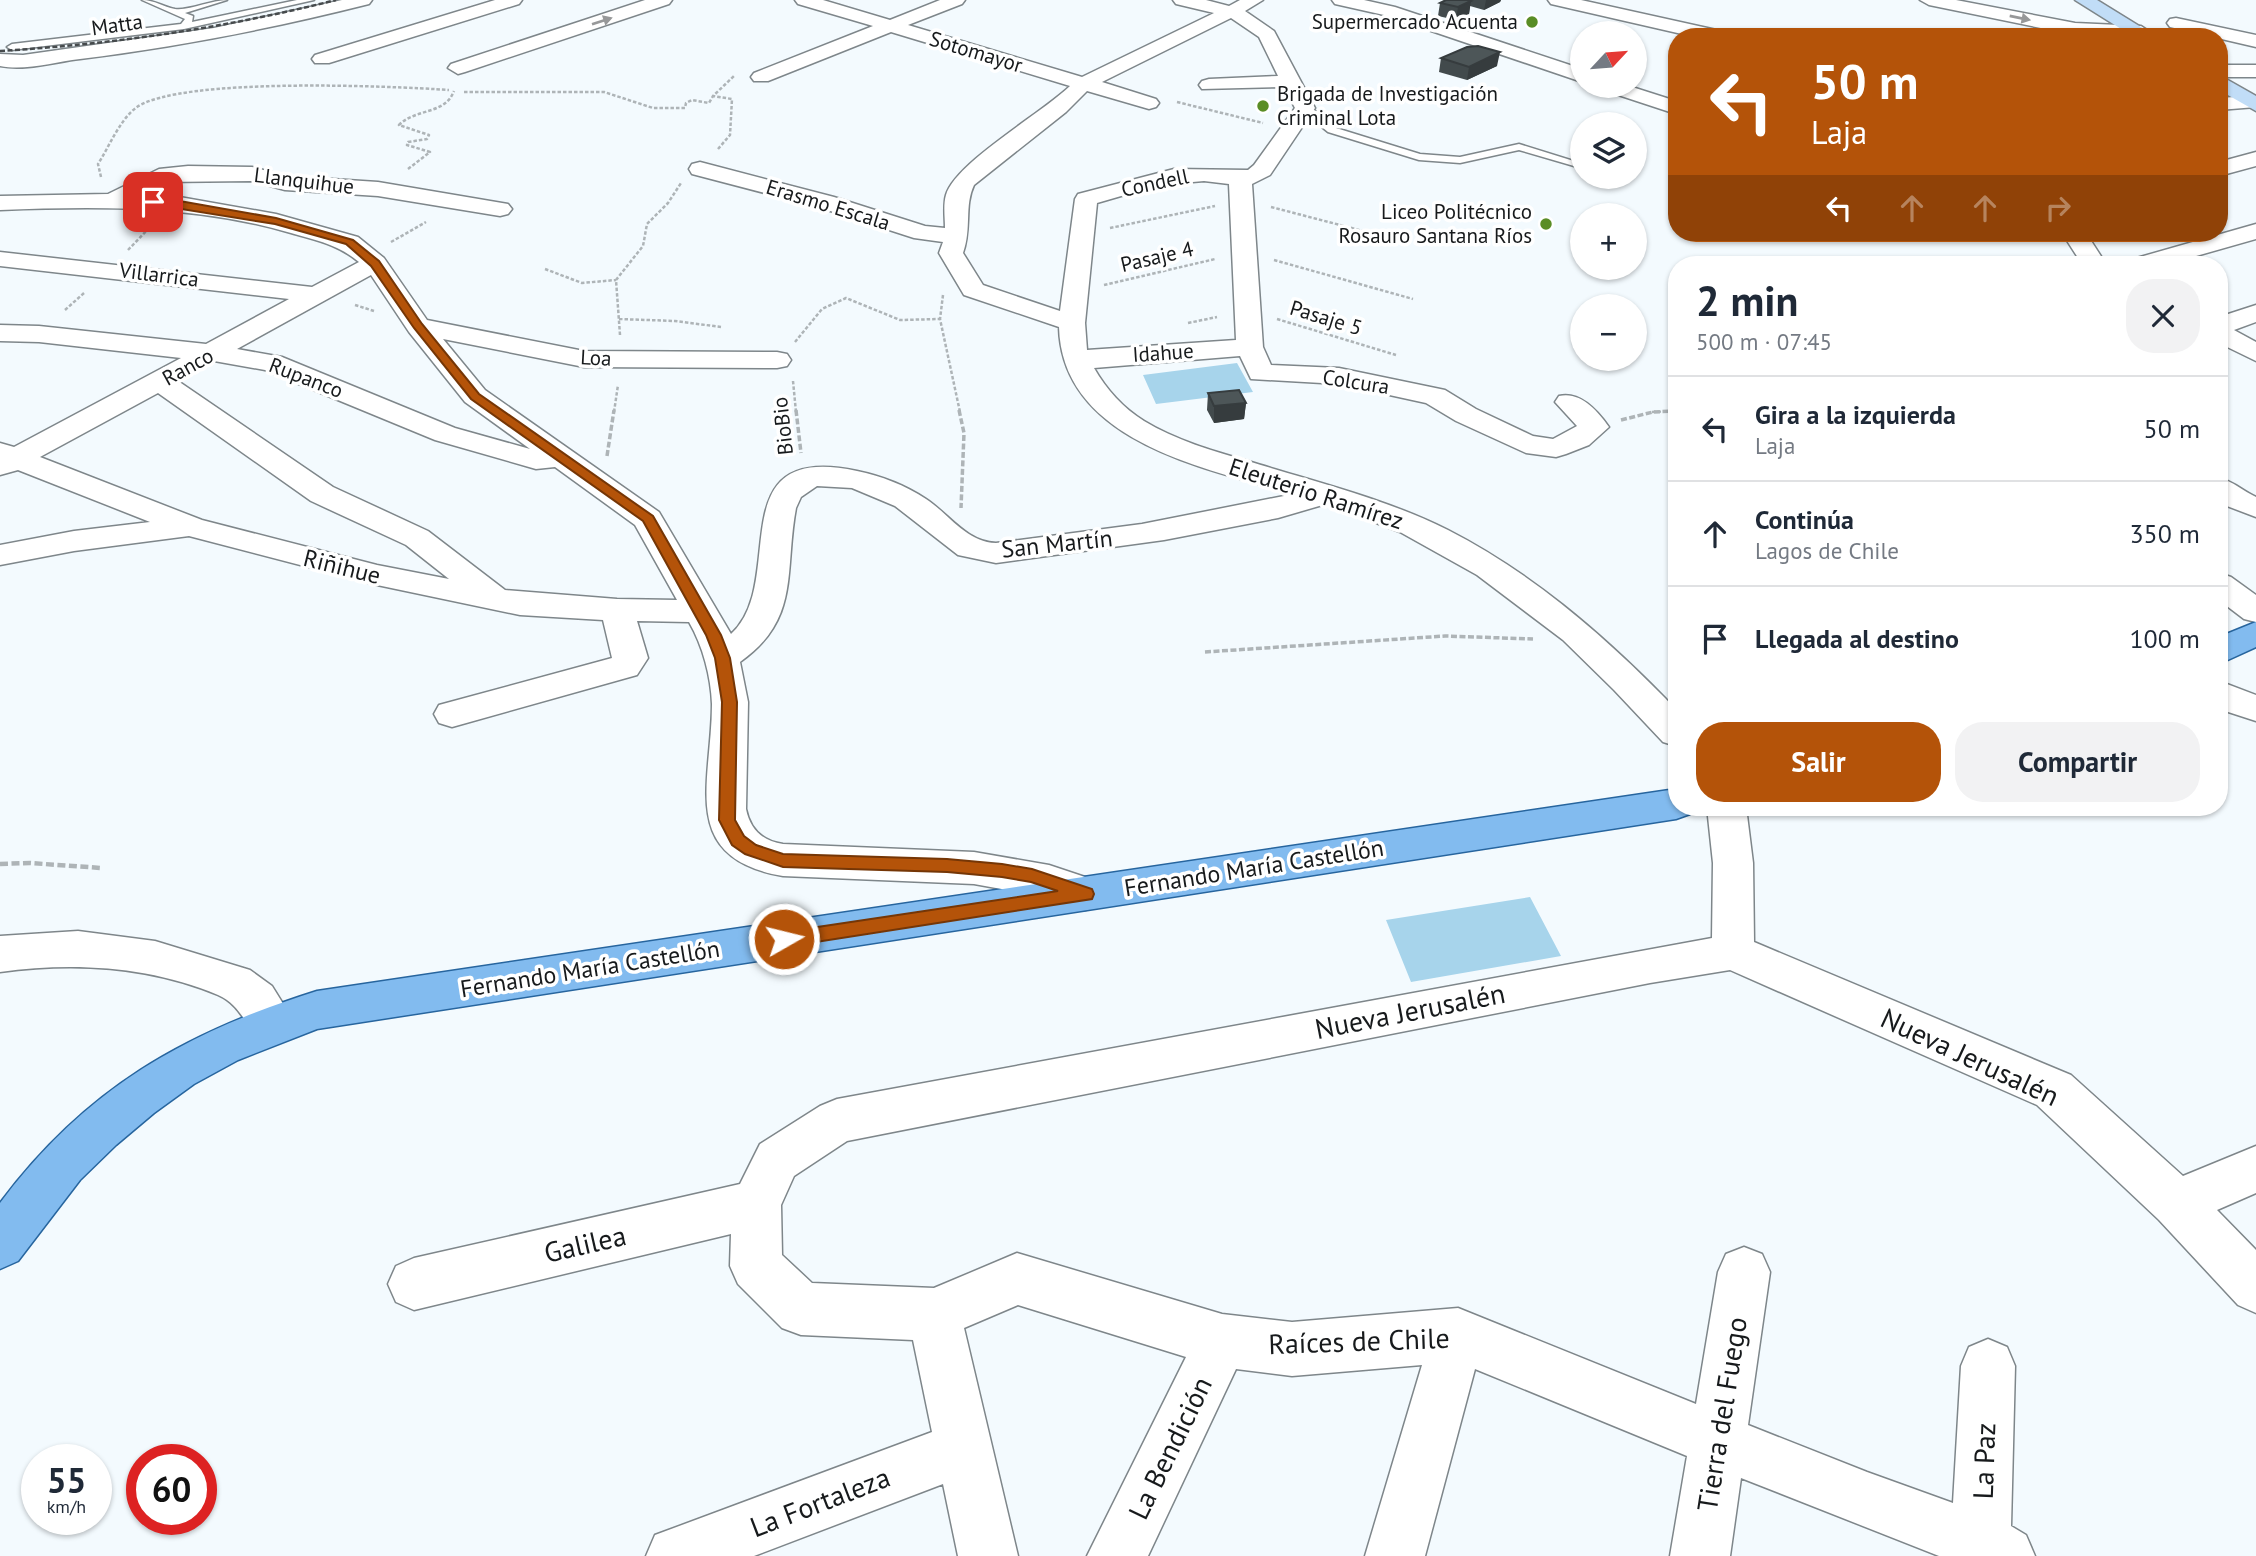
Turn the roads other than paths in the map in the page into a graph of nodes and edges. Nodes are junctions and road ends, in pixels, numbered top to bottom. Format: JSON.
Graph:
{"nodes":[{"id":1,"x":146,"y":0,"type":"edge"},
{"id":2,"x":223,"y":0,"type":"edge"},
{"id":3,"x":310,"y":0,"type":"edge"},
{"id":4,"x":363,"y":0,"type":"edge"},
{"id":5,"x":513,"y":0,"type":"edge"},
{"id":6,"x":663,"y":0,"type":"edge"},
{"id":7,"x":804,"y":0,"type":"edge"},
{"id":8,"x":956,"y":0,"type":"edge"},
{"id":9,"x":1182,"y":0,"type":"edge"},
{"id":10,"x":1341,"y":0,"type":"edge"},
{"id":11,"x":1558,"y":0,"type":"edge"},
{"id":12,"x":1929,"y":0,"type":"edge"},
{"id":13,"x":2084,"y":0,"type":"edge"},
{"id":14,"x":449,"y":4,"type":"dead end"},
{"id":15,"x":1241,"y":6,"type":"edge"},
{"id":16,"x":176,"y":12,"type":"junction"},
{"id":17,"x":472,"y":13,"type":"junction"},
{"id":18,"x":495,"y":22,"type":"dead end"},
{"id":19,"x":2175,"y":24,"type":"edge"},
{"id":20,"x":184,"y":26,"type":"junction"},
{"id":21,"x":890,"y":26,"type":"junction"},
{"id":22,"x":1681,"y":28,"type":"edge"},
{"id":23,"x":2070,"y":28,"type":"edge"},
{"id":24,"x":2133,"y":28,"type":"edge"},
{"id":25,"x":2194,"y":28,"type":"edge"},
{"id":26,"x":517,"y":32,"type":"dead end"},
{"id":27,"x":2228,"y":35,"type":"edge"},
{"id":28,"x":540,"y":41,"type":"junction"},
{"id":29,"x":2256,"y":41,"type":"edge"},
{"id":30,"x":3,"y":53,"type":"edge"},
{"id":31,"x":322,"y":59,"type":"dead end"},
{"id":32,"x":458,"y":68,"type":"dead end"},
{"id":33,"x":1570,"y":72,"type":"edge"},
{"id":34,"x":2252,"y":74,"type":"edge"},
{"id":35,"x":765,"y":75,"type":"road end"},
{"id":36,"x":2228,"y":78,"type":"edge"},
{"id":37,"x":1290,"y":81,"type":"junction"},
{"id":38,"x":1083,"y":84,"type":"junction"},
{"id":39,"x":1209,"y":85,"type":"dead end"},
{"id":40,"x":2228,"y":85,"type":"edge"},
{"id":41,"x":1646,"y":98,"type":"edge"},
{"id":42,"x":1149,"y":103,"type":"dead end"},
{"id":43,"x":2253,"y":103,"type":"edge"},
{"id":44,"x":2228,"y":104,"type":"edge"},
{"id":45,"x":1668,"y":105,"type":"edge"},
{"id":46,"x":1305,"y":108,"type":"junction"},
{"id":47,"x":2256,"y":159,"type":"edge"},
{"id":48,"x":1570,"y":162,"type":"edge"},
{"id":49,"x":2228,"y":167,"type":"edge"},
{"id":50,"x":700,"y":169,"type":"road end"},
{"id":51,"x":285,"y":183,"type":"junction"},
{"id":52,"x":1241,"y":190,"type":"junction"},
{"id":53,"x":113,"y":200,"type":"junction"},
{"id":54,"x":0,"y":203,"type":"edge"},
{"id":55,"x":500,"y":209,"type":"dead end"},
{"id":56,"x":2256,"y":231,"type":"edge"},
{"id":57,"x":957,"y":236,"type":"junction"},
{"id":58,"x":2228,"y":239,"type":"edge"},
{"id":59,"x":2218,"y":242,"type":"edge"},
{"id":60,"x":363,"y":254,"type":"junction"},
{"id":61,"x":2170,"y":256,"type":"edge"},
{"id":62,"x":0,"y":259,"type":"edge"},
{"id":63,"x":317,"y":295,"type":"junction"},
{"id":64,"x":2256,"y":313,"type":"edge"},
{"id":65,"x":1072,"y":323,"type":"junction"},
{"id":66,"x":2228,"y":323,"type":"edge"},
{"id":67,"x":418,"y":326,"type":"junction"},
{"id":68,"x":0,"y":333,"type":"edge"},
{"id":69,"x":2228,"y":337,"type":"edge"},
{"id":70,"x":1250,"y":347,"type":"junction"},
{"id":71,"x":213,"y":353,"type":"junction"},
{"id":72,"x":2256,"y":353,"type":"edge"},
{"id":73,"x":1076,"y":359,"type":"junction"},
{"id":74,"x":777,"y":360,"type":"road end"},
{"id":75,"x":162,"y":382,"type":"junction"},
{"id":76,"x":1569,"y":402,"type":"dead end"},
{"id":77,"x":560,"y":458,"type":"junction"},
{"id":78,"x":6,"y":459,"type":"edge"},
{"id":79,"x":1326,"y":494,"type":"junction"},
{"id":80,"x":2228,"y":495,"type":"edge"},
{"id":81,"x":2256,"y":508,"type":"edge"},
{"id":82,"x":191,"y":527,"type":"junction"},
{"id":83,"x":0,"y":555,"type":"edge"},
{"id":84,"x":2228,"y":591,"type":"edge"},
{"id":85,"x":496,"y":600,"type":"junction"},
{"id":86,"x":617,"y":610,"type":"junction"},
{"id":87,"x":700,"y":611,"type":"junction"},
{"id":88,"x":2256,"y":611,"type":"edge"},
{"id":89,"x":2256,"y":633,"type":"edge"},
{"id":90,"x":2228,"y":647,"type":"edge"},
{"id":91,"x":722,"y":658,"type":"junction"},
{"id":92,"x":2228,"y":698,"type":"edge"},
{"id":93,"x":2256,"y":708,"type":"edge"},
{"id":94,"x":452,"y":714,"type":"dead end"},
{"id":95,"x":1668,"y":724,"type":"edge"},
{"id":96,"x":1668,"y":805,"type":"edge"},
{"id":97,"x":1727,"y":816,"type":"edge"},
{"id":98,"x":1086,"y":894,"type":"junction"},
{"id":99,"x":1734,"y":951,"type":"junction"},
{"id":100,"x":0,"y":954,"type":"edge"},
{"id":101,"x":271,"y":1023,"type":"junction"},
{"id":102,"x":2256,"y":1169,"type":"edge"},
{"id":103,"x":2177,"y":1203,"type":"junction"},
{"id":104,"x":757,"y":1204,"type":"junction"},
{"id":105,"x":0,"y":1244,"type":"edge"},
{"id":106,"x":1744,"y":1272,"type":"dead end"},
{"id":107,"x":414,"y":1284,"type":"dead end"},
{"id":108,"x":2256,"y":1287,"type":"edge"},
{"id":109,"x":934,"y":1314,"type":"junction"},
{"id":110,"x":1458,"y":1335,"type":"junction"},
{"id":111,"x":1222,"y":1341,"type":"junction"},
{"id":112,"x":1988,"y":1366,"type":"dead end"},
{"id":113,"x":1719,"y":1439,"type":"junction"},
{"id":114,"x":964,"y":1448,"type":"junction"},
{"id":115,"x":1989,"y":1551,"type":"edge"},
{"id":116,"x":676,"y":1556,"type":"edge"},
{"id":117,"x":988,"y":1556,"type":"edge"},
{"id":118,"x":1118,"y":1556,"type":"edge"},
{"id":119,"x":1395,"y":1556,"type":"edge"},
{"id":120,"x":1700,"y":1556,"type":"edge"}],
"edges":[{"from":1,"to":16,"type":"lane"},
{"from":2,"to":16,"type":"lane"},
{"from":3,"to":20,"type":"lane"},
{"from":4,"to":30,"type":"street","name":"Matta"},
{"from":5,"to":17,"type":"street"},
{"from":28,"to":6,"type":"street","one_way":true},
{"from":7,"to":21,"type":"street","name":"Sotomayor"},
{"from":8,"to":21,"type":"street"},
{"from":9,"to":15,"type":"street"},
{"from":10,"to":33,"type":"street"},
{"from":11,"to":22,"type":"street"},
{"from":12,"to":23,"type":"street","one_way":true},
{"from":13,"to":24,"type":"main road"},
{"from":14,"to":17,"type":"street"},
{"from":15,"to":37,"type":"street"},
{"from":15,"to":38,"type":"street"},
{"from":16,"to":20,"type":"lane"},
{"from":17,"to":18,"type":"street"},
{"from":17,"to":31,"type":"street"},
{"from":19,"to":25,"type":"street"},
{"from":20,"to":30,"type":"lane"},
{"from":21,"to":35,"type":"street"},
{"from":21,"to":38,"type":"street","name":"Sotomayor"},
{"from":26,"to":28,"type":"street"},
{"from":27,"to":29,"type":"street"},
{"from":28,"to":32,"type":"street"},
{"from":34,"to":36,"type":"street"},
{"from":37,"to":39,"type":"street"},
{"from":37,"to":46,"type":"street"},
{"from":38,"to":42,"type":"street","name":"Sotomayor"},
{"from":38,"to":57,"type":"street"},
{"from":40,"to":43,"type":"main road"},
{"from":41,"to":45,"type":"street"},
{"from":43,"to":44,"type":"street"},
{"from":46,"to":48,"type":"lane"},
{"from":46,"to":52,"type":"street"},
{"from":47,"to":49,"type":"street"},
{"from":50,"to":57,"type":"street","name":"Erasmo Escala"},
{"from":51,"to":53,"type":"street","name":"Llanquihue"},
{"from":51,"to":55,"type":"street","name":"Llanquihue"},
{"from":51,"to":60,"type":"street"},
{"from":52,"to":65,"type":"street","name":"Condell"},
{"from":52,"to":70,"type":"street"},
{"from":53,"to":54,"type":"street"},
{"from":53,"to":60,"type":"street"},
{"from":56,"to":58,"type":"street"},
{"from":57,"to":65,"type":"street"},
{"from":59,"to":61,"type":"street"},
{"from":60,"to":63,"type":"street","name":"Ranco"},
{"from":60,"to":67,"type":"street"},
{"from":62,"to":63,"type":"street","name":"Villarrica"},
{"from":63,"to":71,"type":"street","name":"Ranco"},
{"from":64,"to":66,"type":"street"},
{"from":65,"to":73,"type":"street","name":"Eleuterio Ramírez"},
{"from":67,"to":74,"type":"street","name":"Loa"},
{"from":67,"to":77,"type":"street"},
{"from":68,"to":71,"type":"street","name":"Rupanco"},
{"from":69,"to":72,"type":"street"},
{"from":70,"to":73,"type":"street","name":"Idahue"},
{"from":70,"to":76,"type":"street","name":"Colcura"},
{"from":71,"to":75,"type":"street","name":"Ranco"},
{"from":71,"to":77,"type":"street","name":"Rupanco"},
{"from":73,"to":79,"type":"street","name":"Eleuterio Ramírez"},
{"from":75,"to":78,"type":"street","name":"Ranco"},
{"from":75,"to":85,"type":"street"},
{"from":77,"to":87,"type":"street"},
{"from":78,"to":82,"type":"street","name":"Riñihue"},
{"from":79,"to":91,"type":"street","name":"San Martín"},
{"from":79,"to":95,"type":"street","name":"Eleuterio Ramírez"},
{"from":80,"to":81,"type":"street"},
{"from":82,"to":83,"type":"street"},
{"from":82,"to":85,"type":"street","name":"Riñihue"},
{"from":84,"to":88,"type":"street"},
{"from":85,"to":86,"type":"street","name":"Riñihue"},
{"from":86,"to":87,"type":"street","name":"Riñihue"},
{"from":86,"to":94,"type":"street"},
{"from":87,"to":91,"type":"street"},
{"from":89,"to":90,"type":"main road"},
{"from":91,"to":98,"type":"street"},
{"from":92,"to":93,"type":"street"},
{"from":96,"to":98,"type":"main road","name":"Fernando María Castellón"},
{"from":97,"to":99,"type":"street"},
{"from":98,"to":101,"type":"main road","name":"Fernando María Castellón"},
{"from":99,"to":103,"type":"street","name":"Nueva Jerusalén"},
{"from":99,"to":104,"type":"street","name":"Nueva Jerusalén"},
{"from":100,"to":101,"type":"street"},
{"from":101,"to":105,"type":"main road","name":"Fernando María Castellón"},
{"from":102,"to":103,"type":"street"},
{"from":103,"to":108,"type":"street","name":"Nueva Jerusalén"},
{"from":104,"to":107,"type":"street","name":"Galilea"},
{"from":104,"to":109,"type":"street","name":"Nueva Jerusalén"},
{"from":106,"to":113,"type":"street","name":"Tierra del Fuego"},
{"from":109,"to":111,"type":"street","name":"Raíces de Chile"},
{"from":109,"to":114,"type":"street"},
{"from":110,"to":111,"type":"street","name":"Raíces de Chile"},
{"from":110,"to":113,"type":"street","name":"Raíces de Chile"},
{"from":110,"to":119,"type":"street"},
{"from":111,"to":118,"type":"street","name":"La Bendición"},
{"from":112,"to":115,"type":"street","name":"La Paz"},
{"from":113,"to":115,"type":"street","name":"Raíces de Chile"},
{"from":113,"to":120,"type":"street","name":"Tierra del Fuego"},
{"from":114,"to":116,"type":"street","name":"La Fortaleza"},
{"from":114,"to":117,"type":"street"}]}
